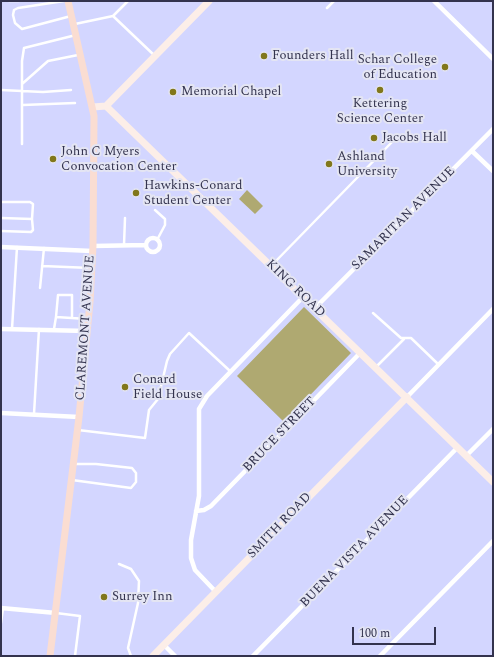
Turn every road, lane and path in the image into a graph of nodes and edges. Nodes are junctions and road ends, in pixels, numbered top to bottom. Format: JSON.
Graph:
{"nodes":[{"id":1,"x":9,"y":1,"type":"edge"},
{"id":2,"x":19,"y":1,"type":"edge"},
{"id":3,"x":64,"y":1,"type":"edge"},
{"id":4,"x":68,"y":1,"type":"edge"},
{"id":5,"x":128,"y":1,"type":"edge"},
{"id":6,"x":209,"y":1,"type":"edge"},
{"id":7,"x":334,"y":1,"type":"edge"},
{"id":8,"x":434,"y":1,"type":"edge"},
{"id":9,"x":327,"y":8,"type":"dead end"},
{"id":10,"x":72,"y":16,"type":"junction"},
{"id":11,"x":113,"y":16,"type":"junction"},
{"id":12,"x":74,"y":24,"type":"junction"},
{"id":13,"x":76,"y":35,"type":"junction"},
{"id":14,"x":81,"y":54,"type":"junction"},
{"id":15,"x":155,"y":56,"type":"junction"},
{"id":16,"x":493,"y":59,"type":"edge"},
{"id":17,"x":22,"y":84,"type":"junction"},
{"id":18,"x":1,"y":90,"type":"edge"},
{"id":19,"x":71,"y":90,"type":"dead end"},
{"id":20,"x":22,"y":91,"type":"junction"},
{"id":21,"x":75,"y":103,"type":"dead end"},
{"id":22,"x":22,"y":105,"type":"junction"},
{"id":23,"x":106,"y":106,"type":"junction"},
{"id":24,"x":93,"y":107,"type":"junction"},
{"id":25,"x":493,"y":129,"type":"edge"},
{"id":26,"x":393,"y":141,"type":"dead end"},
{"id":27,"x":22,"y":144,"type":"dead end"},
{"id":28,"x":472,"y":150,"type":"junction"},
{"id":29,"x":493,"y":171,"type":"edge"},
{"id":30,"x":1,"y":202,"type":"edge"},
{"id":31,"x":155,"y":210,"type":"dead end"},
{"id":32,"x":1,"y":218,"type":"edge"},
{"id":33,"x":125,"y":218,"type":"dead end"},
{"id":34,"x":32,"y":219,"type":"junction"},
{"id":35,"x":1,"y":231,"type":"edge"},
{"id":36,"x":157,"y":240,"type":"junction"},
{"id":37,"x":146,"y":245,"type":"junction"},
{"id":38,"x":124,"y":246,"type":"junction"},
{"id":39,"x":1,"y":247,"type":"edge"},
{"id":40,"x":17,"y":247,"type":"junction"},
{"id":41,"x":44,"y":248,"type":"junction"},
{"id":42,"x":92,"y":249,"type":"junction"},
{"id":43,"x":42,"y":266,"type":"junction"},
{"id":44,"x":272,"y":266,"type":"junction"},
{"id":45,"x":92,"y":268,"type":"junction"},
{"id":46,"x":40,"y":288,"type":"dead end"},
{"id":47,"x":303,"y":297,"type":"junction"},
{"id":48,"x":315,"y":308,"type":"junction"},
{"id":49,"x":493,"y":309,"type":"edge"},
{"id":50,"x":373,"y":313,"type":"dead end"},
{"id":51,"x":56,"y":317,"type":"junction"},
{"id":52,"x":72,"y":318,"type":"junction"},
{"id":53,"x":89,"y":319,"type":"junction"},
{"id":54,"x":1,"y":329,"type":"edge"},
{"id":55,"x":12,"y":329,"type":"junction"},
{"id":56,"x":39,"y":329,"type":"junction"},
{"id":57,"x":54,"y":329,"type":"junction"},
{"id":58,"x":87,"y":331,"type":"junction"},
{"id":59,"x":405,"y":338,"type":"junction"},
{"id":60,"x":361,"y":352,"type":"junction"},
{"id":61,"x":438,"y":364,"type":"junction"},
{"id":62,"x":376,"y":367,"type":"junction"},
{"id":63,"x":230,"y":371,"type":"junction"},
{"id":64,"x":407,"y":397,"type":"junction"},
{"id":65,"x":1,"y":413,"type":"edge"},
{"id":66,"x":34,"y":414,"type":"junction"},
{"id":67,"x":79,"y":417,"type":"junction"},
{"id":68,"x":493,"y":429,"type":"edge"},
{"id":69,"x":78,"y":430,"type":"junction"},
{"id":70,"x":458,"y":447,"type":"junction"},
{"id":71,"x":466,"y":456,"type":"junction"},
{"id":72,"x":74,"y":464,"type":"junction"},
{"id":73,"x":72,"y":480,"type":"junction"},
{"id":74,"x":493,"y":482,"type":"edge"},
{"id":75,"x":196,"y":512,"type":"junction"},
{"id":76,"x":493,"y":541,"type":"edge"},
{"id":77,"x":119,"y":564,"type":"dead end"},
{"id":78,"x":216,"y":592,"type":"junction"},
{"id":79,"x":2,"y":608,"type":"edge"},
{"id":80,"x":56,"y":613,"type":"junction"},
{"id":81,"x":1,"y":624,"type":"edge"},
{"id":82,"x":166,"y":648,"type":"junction"},
{"id":83,"x":50,"y":656,"type":"edge"},
{"id":84,"x":75,"y":656,"type":"edge"},
{"id":85,"x":131,"y":656,"type":"edge"},
{"id":86,"x":153,"y":656,"type":"edge"},
{"id":87,"x":175,"y":656,"type":"edge"},
{"id":88,"x":253,"y":656,"type":"edge"},
{"id":89,"x":380,"y":656,"type":"edge"}],
"edges":[{"from":1,"to":2,"type":"lane"},
{"from":3,"to":10,"type":"lane"},
{"from":4,"to":10,"type":"main road","name":"CLAREMONT AVENUE"},
{"from":5,"to":11,"type":"lane"},
{"from":6,"to":15,"type":"street"},
{"from":7,"to":9,"type":"lane"},
{"from":8,"to":16,"type":"street"},
{"from":10,"to":12,"type":"main road","name":"CLAREMONT AVENUE"},
{"from":11,"to":12,"type":"lane"},
{"from":11,"to":15,"type":"lane"},
{"from":12,"to":13,"type":"main road","name":"CLAREMONT AVENUE"},
{"from":13,"to":14,"type":"main road","name":"CLAREMONT AVENUE"},
{"from":13,"to":17,"type":"lane"},
{"from":14,"to":17,"type":"lane"},
{"from":14,"to":24,"type":"main road","name":"CLAREMONT AVENUE"},
{"from":15,"to":23,"type":"street"},
{"from":17,"to":20,"type":"lane"},
{"from":18,"to":20,"type":"lane"},
{"from":19,"to":20,"type":"lane"},
{"from":20,"to":22,"type":"lane"},
{"from":21,"to":22,"type":"lane"},
{"from":22,"to":27,"type":"lane"},
{"from":23,"to":24,"type":"street"},
{"from":23,"to":44,"type":"street","name":"KING ROAD"},
{"from":24,"to":42,"type":"main road","name":"CLAREMONT AVENUE"},
{"from":25,"to":28,"type":"street","name":"SAMARITAN AVENUE"},
{"from":26,"to":44,"type":"lane"},
{"from":28,"to":29,"type":"street"},
{"from":28,"to":48,"type":"street","name":"SAMARITAN AVENUE"},
{"from":30,"to":34,"type":"lane"},
{"from":31,"to":36,"type":"lane"},
{"from":32,"to":34,"type":"lane"},
{"from":33,"to":38,"type":"lane"},
{"from":34,"to":35,"type":"lane"},
{"from":36,"to":37,"type":"street"},
{"from":36,"to":37,"type":"street"},
{"from":37,"to":38,"type":"street"},
{"from":38,"to":42,"type":"street"},
{"from":39,"to":40,"type":"street"},
{"from":40,"to":41,"type":"street"},
{"from":40,"to":55,"type":"lane"},
{"from":41,"to":42,"type":"street"},
{"from":41,"to":43,"type":"lane"},
{"from":42,"to":45,"type":"main road","name":"CLAREMONT AVENUE"},
{"from":43,"to":45,"type":"lane"},
{"from":43,"to":46,"type":"lane"},
{"from":44,"to":47,"type":"street","name":"KING ROAD"},
{"from":45,"to":53,"type":"main road","name":"CLAREMONT AVENUE"},
{"from":47,"to":48,"type":"street","name":"KING ROAD"},
{"from":47,"to":63,"type":"street"},
{"from":48,"to":60,"type":"street","name":"KING ROAD"},
{"from":49,"to":61,"type":"street"},
{"from":50,"to":59,"type":"lane"},
{"from":51,"to":52,"type":"lane"},
{"from":51,"to":52,"type":"lane"},
{"from":51,"to":57,"type":"lane"},
{"from":52,"to":53,"type":"lane"},
{"from":53,"to":58,"type":"main road","name":"CLAREMONT AVENUE"},
{"from":54,"to":55,"type":"street"},
{"from":55,"to":56,"type":"street"},
{"from":56,"to":57,"type":"street"},
{"from":56,"to":66,"type":"lane"},
{"from":57,"to":58,"type":"street"},
{"from":58,"to":67,"type":"main road","name":"CLAREMONT AVENUE"},
{"from":59,"to":61,"type":"lane"},
{"from":59,"to":62,"type":"lane"},
{"from":60,"to":62,"type":"street","name":"KING ROAD"},
{"from":60,"to":75,"type":"street","name":"BRUCE STREET"},
{"from":61,"to":64,"type":"street"},
{"from":62,"to":64,"type":"street","name":"KING ROAD"},
{"from":63,"to":69,"type":"lane"},
{"from":63,"to":75,"type":"street"},
{"from":64,"to":70,"type":"street","name":"KING ROAD"},
{"from":64,"to":78,"type":"street","name":"SMITH ROAD"},
{"from":65,"to":66,"type":"street"},
{"from":66,"to":67,"type":"street"},
{"from":67,"to":69,"type":"main road","name":"CLAREMONT AVENUE"},
{"from":68,"to":71,"type":"street"},
{"from":69,"to":72,"type":"main road","name":"CLAREMONT AVENUE"},
{"from":70,"to":71,"type":"street","name":"KING ROAD"},
{"from":70,"to":88,"type":"street","name":"BUENA VISTA AVENUE"},
{"from":71,"to":74,"type":"street","name":"KING ROAD"},
{"from":72,"to":73,"type":"main road","name":"CLAREMONT AVENUE"},
{"from":72,"to":73,"type":"lane"},
{"from":73,"to":80,"type":"main road","name":"CLAREMONT AVENUE"},
{"from":75,"to":78,"type":"street"},
{"from":76,"to":89,"type":"street"},
{"from":77,"to":85,"type":"lane"},
{"from":78,"to":82,"type":"street","name":"SMITH ROAD"},
{"from":79,"to":80,"type":"street"},
{"from":79,"to":81,"type":"lane"},
{"from":80,"to":83,"type":"main road","name":"CLAREMONT AVENUE"},
{"from":80,"to":84,"type":"lane"},
{"from":82,"to":86,"type":"street","name":"SMITH ROAD"},
{"from":82,"to":87,"type":"street"}]}
